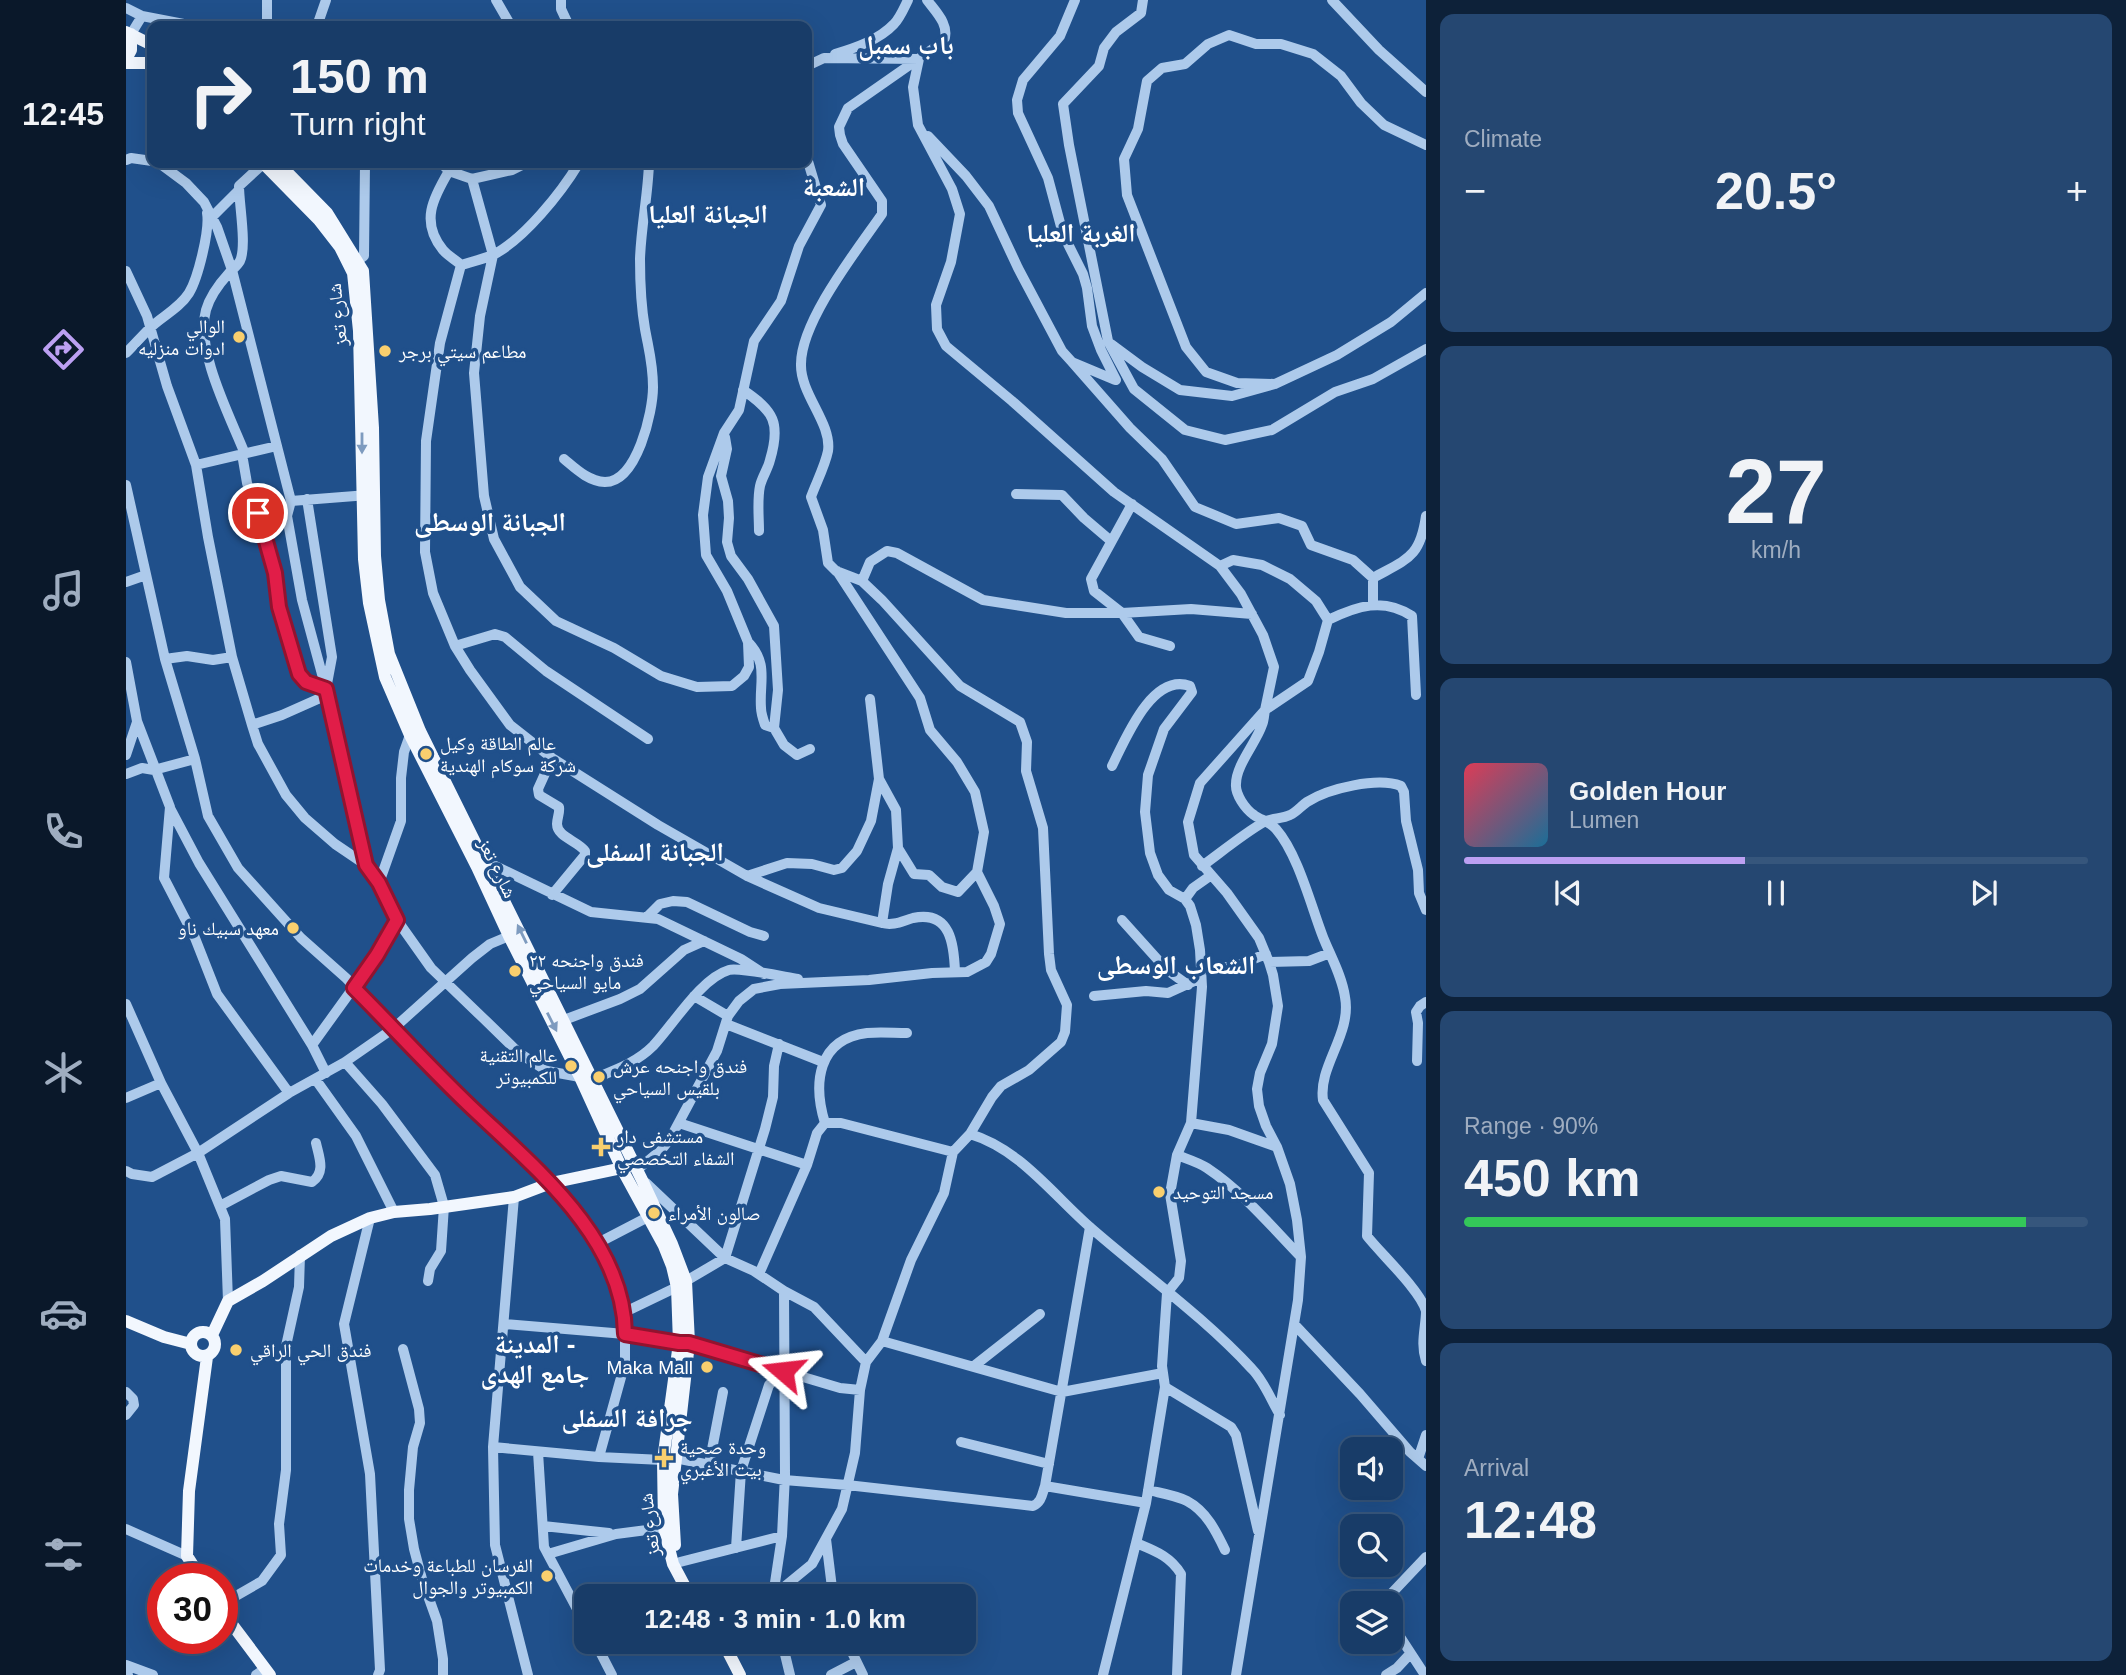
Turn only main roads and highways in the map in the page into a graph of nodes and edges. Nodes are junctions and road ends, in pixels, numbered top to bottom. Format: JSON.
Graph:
{"nodes":[{"id":1,"x":129,"y":33,"type":"edge"},
{"id":2,"x":147,"y":43,"type":"edge"},
{"id":3,"x":126,"y":61,"type":"edge"},
{"id":4,"x":147,"y":63,"type":"edge"},
{"id":5,"x":269,"y":168,"type":"edge"},
{"id":6,"x":283,"y":168,"type":"edge"},
{"id":7,"x":353,"y":264,"type":"junction"},
{"id":8,"x":482,"y":864,"type":"junction"},
{"id":9,"x":586,"y":1078,"type":"junction"},
{"id":10,"x":634,"y":1171,"type":"junction"},
{"id":11,"x":681,"y":1284,"type":"junction"},
{"id":12,"x":126,"y":1321,"type":"edge"},
{"id":13,"x":212,"y":1335,"type":"junction"},
{"id":14,"x":191,"y":1344,"type":"junction"},
{"id":15,"x":207,"y":1357,"type":"junction"},
{"id":16,"x":669,"y":1527,"type":"junction"},
{"id":17,"x":191,"y":1563,"type":"edge"},
{"id":18,"x":684,"y":1584,"type":"edge"},
{"id":19,"x":692,"y":1584,"type":"edge"},
{"id":20,"x":238,"y":1635,"type":"edge"},
{"id":21,"x":720,"y":1654,"type":"edge"},
{"id":22,"x":729,"y":1654,"type":"edge"},
{"id":23,"x":264,"y":1673,"type":"edge"},
{"id":24,"x":731,"y":1675,"type":"edge"},
{"id":25,"x":740,"y":1675,"type":"edge"}],
"edges":[{"from":1,"to":2,"type":"main road"},
{"from":1,"to":3,"type":"main road"},
{"from":3,"to":4,"type":"main road"},
{"from":5,"to":7,"type":"main road","name":"شارع تعز"},
{"from":6,"to":7,"type":"main road","name":"شارع تعز"},
{"from":7,"to":8,"type":"main road","name":"شارع تعز"},
{"from":9,"to":8,"type":"main road","name":"شارع تعز","one_way":true},
{"from":8,"to":9,"type":"main road","name":"شارع تعز","one_way":true},
{"from":9,"to":10,"type":"main road","name":"شارع تعز"},
{"from":10,"to":11,"type":"main road","name":"شارع تعز"},
{"from":10,"to":11,"type":"main road","name":"شارع تعز"},
{"from":10,"to":13,"type":"main road"},
{"from":11,"to":16,"type":"main road","name":"شارع تعز"},
{"from":12,"to":14,"type":"main road"},
{"from":13,"to":14,"type":"main road"},
{"from":13,"to":15,"type":"main road"},
{"from":14,"to":15,"type":"main road"},
{"from":15,"to":17,"type":"main road"},
{"from":16,"to":18,"type":"main road","name":"شارع تعز"},
{"from":16,"to":19,"type":"main road","name":"شارع تعز"},
{"from":20,"to":23,"type":"main road"},
{"from":21,"to":24,"type":"main road"},
{"from":22,"to":25,"type":"main road"}]}
